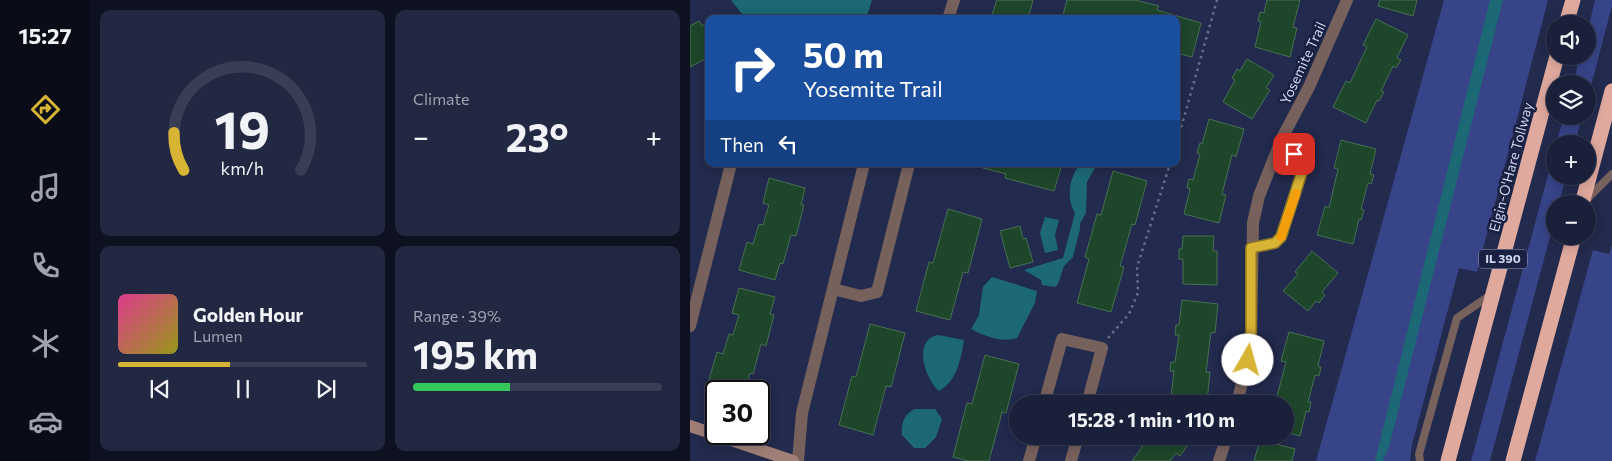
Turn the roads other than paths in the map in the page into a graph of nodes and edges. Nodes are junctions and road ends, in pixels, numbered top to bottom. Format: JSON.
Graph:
{"nodes":[{"id":1,"x":954,"y":0,"type":"edge"},
{"id":2,"x":1347,"y":0,"type":"edge"},
{"id":3,"x":1573,"y":0,"type":"edge"},
{"id":4,"x":949,"y":15,"type":"edge"},
{"id":5,"x":1569,"y":15,"type":"edge"},
{"id":6,"x":1556,"y":65,"type":"edge"},
{"id":7,"x":1612,"y":91,"type":"edge"},
{"id":8,"x":1282,"y":138,"type":"junction"},
{"id":9,"x":730,"y":167,"type":"edge"},
{"id":10,"x":863,"y":167,"type":"edge"},
{"id":11,"x":908,"y":167,"type":"edge"},
{"id":12,"x":1612,"y":174,"type":"edge"},
{"id":13,"x":1584,"y":195,"type":"edge"},
{"id":14,"x":1590,"y":195,"type":"edge"},
{"id":15,"x":1572,"y":245,"type":"edge"},
{"id":16,"x":1251,"y":248,"type":"junction"},
{"id":17,"x":833,"y":289,"type":"junction"},
{"id":18,"x":695,"y":290,"type":"edge"},
{"id":19,"x":1494,"y":293,"type":"junction"},
{"id":20,"x":690,"y":326,"type":"edge"},
{"id":21,"x":1046,"y":395,"type":"edge"},
{"id":22,"x":1089,"y":395,"type":"edge"},
{"id":23,"x":1240,"y":395,"type":"edge"},
{"id":24,"x":690,"y":426,"type":"edge"},
{"id":25,"x":1033,"y":445,"type":"edge"},
{"id":26,"x":1076,"y":445,"type":"edge"},
{"id":27,"x":1224,"y":445,"type":"edge"},
{"id":28,"x":793,"y":461,"type":"edge"},
{"id":29,"x":798,"y":461,"type":"edge"},
{"id":30,"x":1029,"y":461,"type":"edge"},
{"id":31,"x":1072,"y":461,"type":"edge"},
{"id":32,"x":1219,"y":461,"type":"edge"},
{"id":33,"x":1420,"y":461,"type":"edge"},
{"id":34,"x":1448,"y":461,"type":"edge"},
{"id":35,"x":1513,"y":461,"type":"edge"}],
"edges":[{"from":1,"to":4,"type":"street"},
{"from":2,"to":8,"type":"street","name":"Yosemite Trail"},
{"from":3,"to":5,"type":"highway"},
{"from":6,"to":19,"type":"highway","name":"Elgin-O'Hare Tollway","number":"IL 390"},
{"from":7,"to":13,"type":"highway"},
{"from":8,"to":16,"type":"street","name":"Yosemite Trail"},
{"from":8,"to":16,"type":"street"},
{"from":9,"to":18,"type":"street"},
{"from":10,"to":17,"type":"street"},
{"from":11,"to":17,"type":"street"},
{"from":12,"to":14,"type":"lane"},
{"from":15,"to":35,"type":"highway"},
{"from":16,"to":23,"type":"street","name":"Yosemite Trail"},
{"from":17,"to":29,"type":"street"},
{"from":18,"to":20,"type":"street"},
{"from":19,"to":33,"type":"lane"},
{"from":19,"to":34,"type":"highway","name":"Elgin-O'Hare Tollway","number":"IL 390"},
{"from":21,"to":22,"type":"street"},
{"from":24,"to":28,"type":"street"},
{"from":25,"to":30,"type":"street"},
{"from":26,"to":31,"type":"street"},
{"from":27,"to":32,"type":"street"}]}
